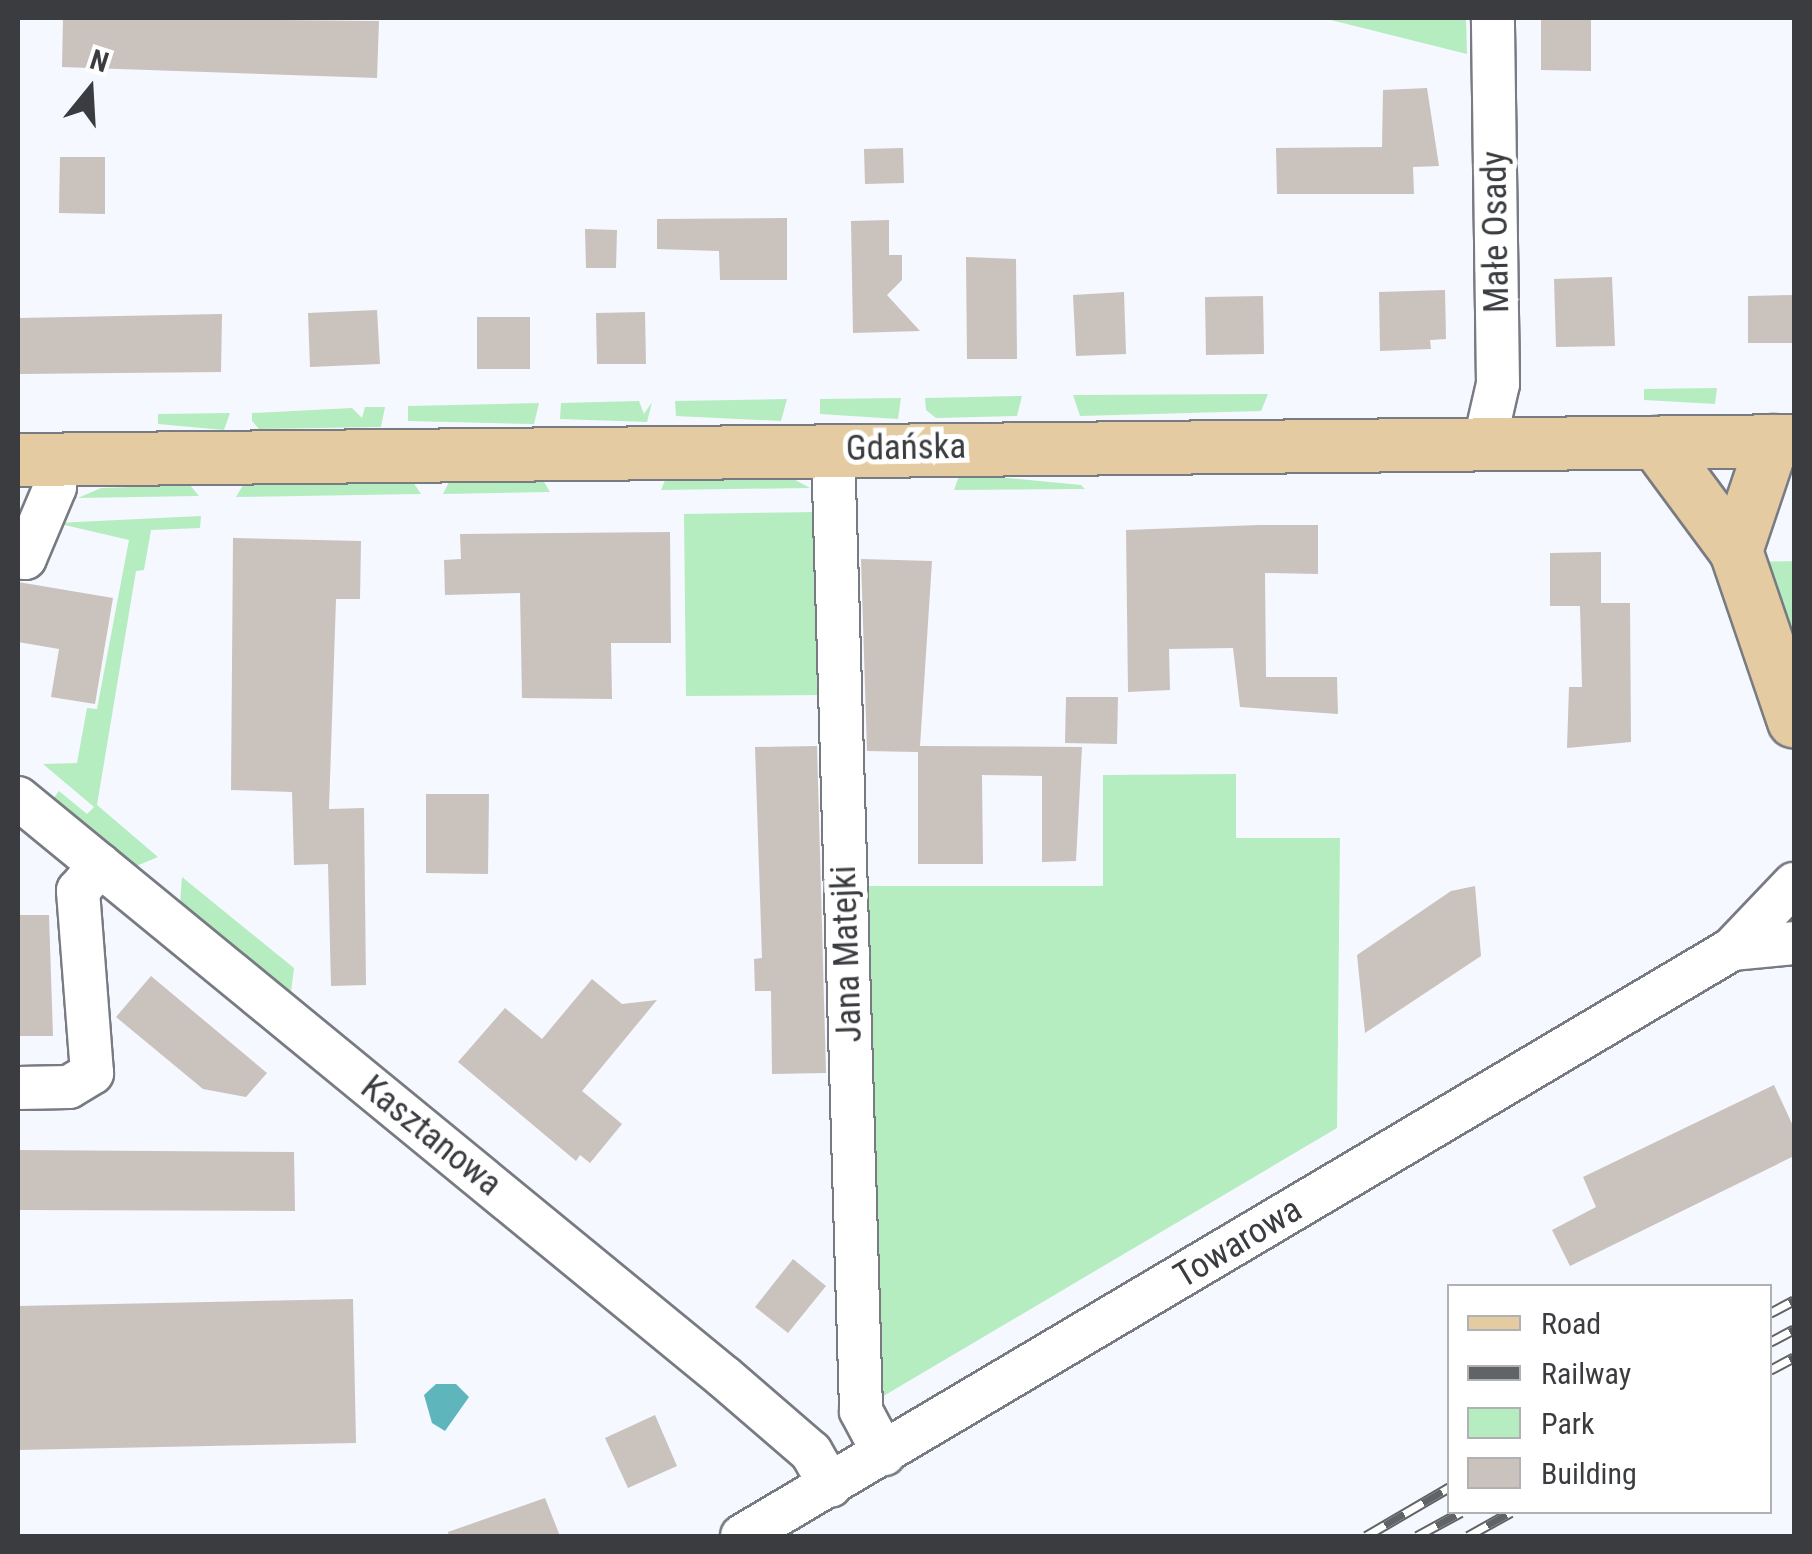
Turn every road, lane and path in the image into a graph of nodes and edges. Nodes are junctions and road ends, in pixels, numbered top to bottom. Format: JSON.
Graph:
{"nodes":[{"id":1,"x":1493,"y":18,"type":"edge"},
{"id":2,"x":1656,"y":443,"type":"junction"},
{"id":3,"x":1484,"y":445,"type":"junction"},
{"id":4,"x":834,"y":449,"type":"junction"},
{"id":5,"x":1787,"y":452,"type":"edge"},
{"id":6,"x":37,"y":460,"type":"edge"},
{"id":7,"x":1736,"y":551,"type":"junction"},
{"id":8,"x":21,"y":558,"type":"edge"},
{"id":9,"x":1794,"y":721,"type":"edge"},
{"id":10,"x":18,"y":798,"type":"edge"},
{"id":11,"x":100,"y":865,"type":"junction"},
{"id":12,"x":1794,"y":884,"type":"edge"},
{"id":13,"x":1794,"y":942,"type":"edge"},
{"id":14,"x":1732,"y":949,"type":"junction"},
{"id":15,"x":18,"y":1088,"type":"edge"},
{"id":16,"x":884,"y":1454,"type":"junction"},
{"id":17,"x":831,"y":1486,"type":"junction"},
{"id":18,"x":742,"y":1536,"type":"edge"}],
"edges":[{"from":1,"to":3,"type":"street","name":"Małe Osady"},
{"from":2,"to":3,"type":"main road","name":"Gdańska"},
{"from":2,"to":5,"type":"main road","name":"Gdańska"},
{"from":2,"to":7,"type":"main road"},
{"from":3,"to":4,"type":"main road","name":"Gdańska"},
{"from":4,"to":6,"type":"main road","name":"Gdańska"},
{"from":4,"to":16,"type":"street","name":"Jana Matejki"},
{"from":5,"to":7,"type":"main road"},
{"from":6,"to":8,"type":"street"},
{"from":7,"to":9,"type":"main road"},
{"from":10,"to":11,"type":"street","name":"Kasztanowa"},
{"from":11,"to":15,"type":"street"},
{"from":11,"to":17,"type":"street","name":"Kasztanowa"},
{"from":12,"to":14,"type":"street","name":"Towarowa"},
{"from":13,"to":14,"type":"street","name":"Towarowa"},
{"from":14,"to":16,"type":"street","name":"Towarowa"},
{"from":16,"to":17,"type":"street","name":"Towarowa"},
{"from":17,"to":18,"type":"street","name":"Towarowa"}]}
